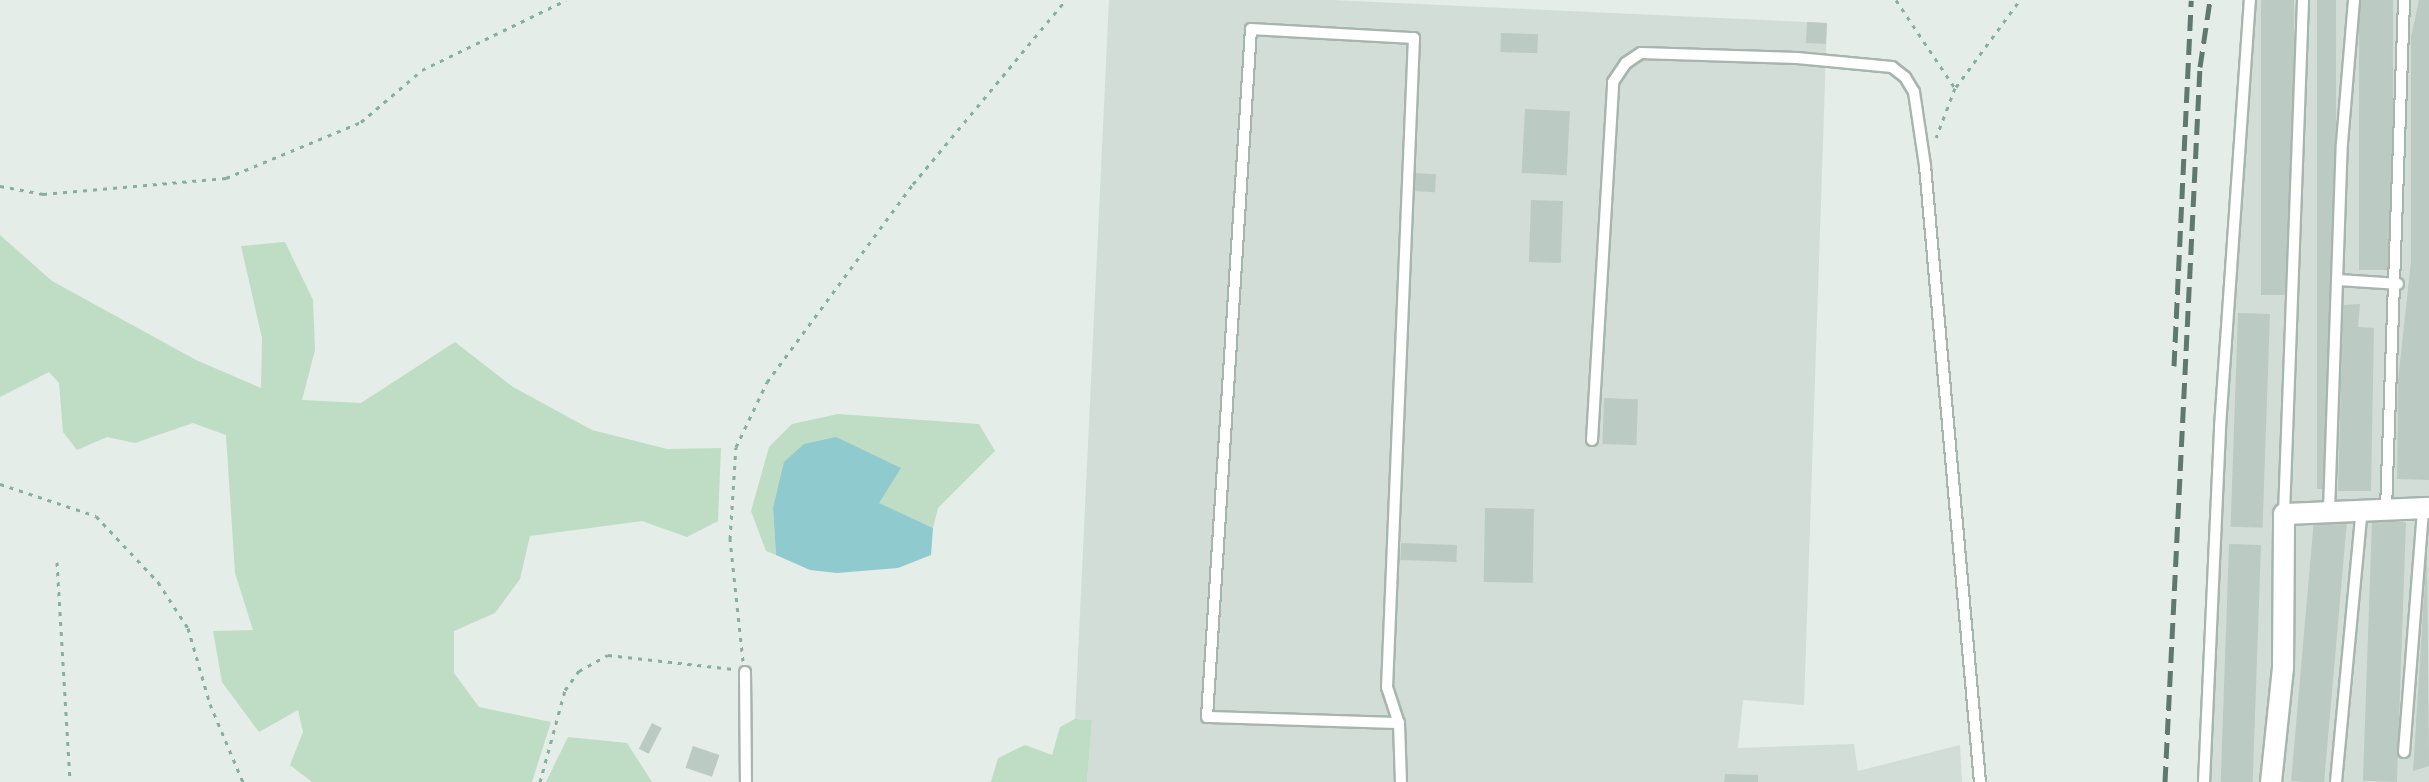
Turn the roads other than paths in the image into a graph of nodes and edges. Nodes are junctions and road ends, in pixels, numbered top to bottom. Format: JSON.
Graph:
{"nodes":[{"id":1,"x":2250,"y":0,"type":"edge"},
{"id":2,"x":2303,"y":0,"type":"edge"},
{"id":3,"x":2354,"y":0,"type":"edge"},
{"id":4,"x":2404,"y":0,"type":"edge"},
{"id":5,"x":2340,"y":280,"type":"junction"},
{"id":6,"x":2398,"y":284,"type":"junction"},
{"id":7,"x":1592,"y":440,"type":"dead end"},
{"id":8,"x":2362,"y":509,"type":"junction"},
{"id":9,"x":2386,"y":509,"type":"junction"},
{"id":10,"x":2426,"y":509,"type":"edge"},
{"id":11,"x":2329,"y":510,"type":"junction"},
{"id":12,"x":2284,"y":514,"type":"junction"},
{"id":13,"x":745,"y":672,"type":"road end"},
{"id":14,"x":1399,"y":723,"type":"junction"},
{"id":15,"x":2404,"y":752,"type":"dead end"},
{"id":16,"x":746,"y":782,"type":"edge"},
{"id":17,"x":1401,"y":782,"type":"edge"},
{"id":18,"x":1980,"y":782,"type":"edge"},
{"id":19,"x":2204,"y":782,"type":"edge"},
{"id":20,"x":2271,"y":782,"type":"edge"},
{"id":21,"x":2336,"y":782,"type":"edge"}],
"edges":[{"from":1,"to":19,"type":"lane"},
{"from":2,"to":12,"type":"lane"},
{"from":3,"to":5,"type":"lane"},
{"from":4,"to":6,"type":"lane"},
{"from":5,"to":6,"type":"lane"},
{"from":5,"to":11,"type":"lane"},
{"from":6,"to":9,"type":"lane"},
{"from":7,"to":18,"type":"lane"},
{"from":8,"to":9,"type":"street"},
{"from":8,"to":11,"type":"street"},
{"from":8,"to":21,"type":"lane"},
{"from":9,"to":10,"type":"street"},
{"from":10,"to":15,"type":"lane"},
{"from":11,"to":12,"type":"street"},
{"from":12,"to":20,"type":"street"},
{"from":13,"to":16,"type":"lane"},
{"from":14,"to":14,"type":"lane"},
{"from":14,"to":17,"type":"lane"}]}
